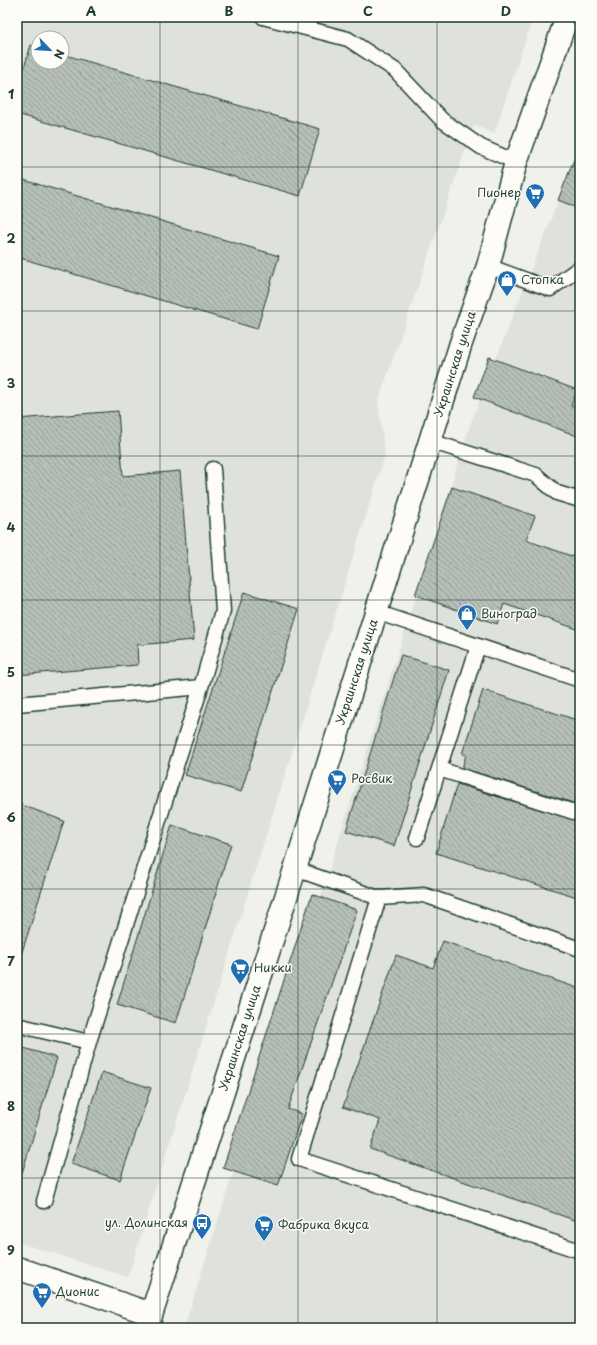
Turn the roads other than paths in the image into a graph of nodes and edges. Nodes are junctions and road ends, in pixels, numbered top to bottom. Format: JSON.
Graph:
{"nodes":[{"id":1,"x":263,"y":17,"type":"edge"},
{"id":2,"x":567,"y":17,"type":"edge"},
{"id":3,"x":516,"y":162,"type":"junction"},
{"id":4,"x":488,"y":266,"type":"junction"},
{"id":5,"x":580,"y":269,"type":"edge"},
{"id":6,"x":430,"y":441,"type":"junction"},
{"id":7,"x":213,"y":469,"type":"dead end"},
{"id":8,"x":580,"y":500,"type":"edge"},
{"id":9,"x":376,"y":612,"type":"junction"},
{"id":10,"x":478,"y":646,"type":"junction"},
{"id":11,"x":580,"y":680,"type":"edge"},
{"id":12,"x":201,"y":687,"type":"junction"},
{"id":13,"x":17,"y":704,"type":"edge"},
{"id":14,"x":439,"y":769,"type":"junction"},
{"id":15,"x":580,"y":814,"type":"edge"},
{"id":16,"x":417,"y":838,"type":"dead end"},
{"id":17,"x":295,"y":869,"type":"junction"},
{"id":18,"x":379,"y":898,"type":"junction"},
{"id":19,"x":580,"y":949,"type":"edge"},
{"id":20,"x":17,"y":1025,"type":"edge"},
{"id":21,"x":89,"y":1042,"type":"junction"},
{"id":22,"x":44,"y":1201,"type":"dead end"},
{"id":23,"x":580,"y":1251,"type":"edge"},
{"id":24,"x":17,"y":1268,"type":"edge"},
{"id":25,"x":149,"y":1321,"type":"edge"}],
"edges":[{"from":1,"to":3,"type":"lane"},
{"from":2,"to":3,"type":"main road","name":"Украинская улица"},
{"from":3,"to":4,"type":"main road","name":"Украинская улица"},
{"from":4,"to":5,"type":"lane"},
{"from":4,"to":6,"type":"main road","name":"Украинская улица"},
{"from":6,"to":8,"type":"lane"},
{"from":6,"to":9,"type":"main road","name":"Украинская улица"},
{"from":7,"to":12,"type":"lane"},
{"from":9,"to":10,"type":"lane"},
{"from":9,"to":17,"type":"main road","name":"Украинская улица"},
{"from":10,"to":11,"type":"lane"},
{"from":10,"to":14,"type":"lane"},
{"from":12,"to":13,"type":"lane"},
{"from":12,"to":21,"type":"lane"},
{"from":14,"to":15,"type":"lane"},
{"from":14,"to":16,"type":"lane"},
{"from":17,"to":18,"type":"lane"},
{"from":17,"to":25,"type":"main road","name":"Украинская улица"},
{"from":18,"to":19,"type":"lane"},
{"from":18,"to":23,"type":"lane"},
{"from":20,"to":21,"type":"lane"},
{"from":21,"to":22,"type":"lane"},
{"from":24,"to":25,"type":"main road"}]}
